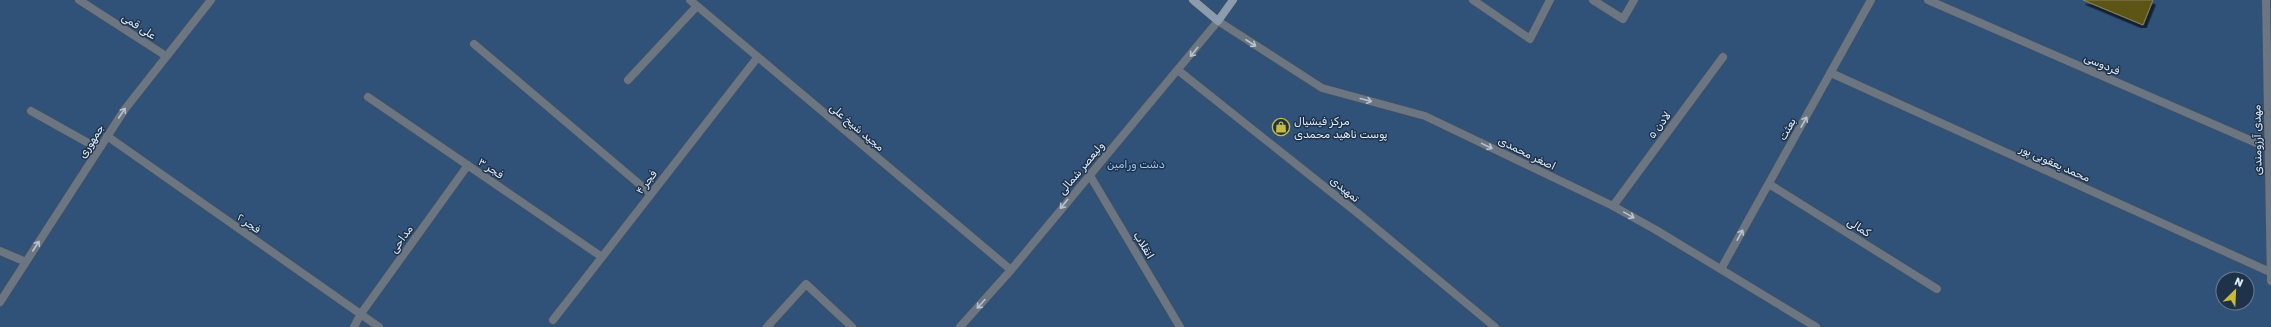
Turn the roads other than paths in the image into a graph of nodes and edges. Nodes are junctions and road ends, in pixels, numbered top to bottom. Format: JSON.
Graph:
{"nodes":[{"id":1,"x":79,"y":0,"type":"edge"},
{"id":2,"x":211,"y":0,"type":"edge"},
{"id":3,"x":690,"y":0,"type":"edge"},
{"id":4,"x":1193,"y":0,"type":"edge"},
{"id":5,"x":1233,"y":0,"type":"edge"},
{"id":6,"x":1473,"y":0,"type":"edge"},
{"id":7,"x":1550,"y":0,"type":"edge"},
{"id":8,"x":1593,"y":0,"type":"edge"},
{"id":9,"x":1634,"y":0,"type":"edge"},
{"id":10,"x":1871,"y":0,"type":"edge"},
{"id":11,"x":1928,"y":0,"type":"edge"},
{"id":12,"x":2266,"y":0,"type":"edge"},
{"id":13,"x":697,"y":6,"type":"junction"},
{"id":14,"x":1218,"y":22,"type":"junction"},
{"id":15,"x":474,"y":44,"type":"dead end"},
{"id":16,"x":166,"y":56,"type":"junction"},
{"id":17,"x":1723,"y":57,"type":"dead end"},
{"id":18,"x":757,"y":58,"type":"junction"},
{"id":19,"x":1179,"y":71,"type":"junction"},
{"id":20,"x":1831,"y":73,"type":"junction"},
{"id":21,"x":628,"y":80,"type":"dead end"},
{"id":22,"x":368,"y":97,"type":"dead end"},
{"id":23,"x":32,"y":111,"type":"dead end"},
{"id":24,"x":107,"y":136,"type":"junction"},
{"id":25,"x":2268,"y":148,"type":"junction"},
{"id":26,"x":99,"y":149,"type":"junction"},
{"id":27,"x":468,"y":165,"type":"junction"},
{"id":28,"x":1089,"y":174,"type":"junction"},
{"id":29,"x":1769,"y":184,"type":"junction"},
{"id":30,"x":651,"y":194,"type":"junction"},
{"id":31,"x":1613,"y":206,"type":"junction"},
{"id":32,"x":0,"y":251,"type":"edge"},
{"id":33,"x":602,"y":257,"type":"junction"},
{"id":34,"x":26,"y":262,"type":"junction"},
{"id":35,"x":1011,"y":270,"type":"junction"},
{"id":36,"x":1721,"y":270,"type":"junction"},
{"id":37,"x":2270,"y":276,"type":"edge"},
{"id":38,"x":1937,"y":289,"type":"dead end"},
{"id":39,"x":0,"y":302,"type":"edge"},
{"id":40,"x":360,"y":315,"type":"junction"},
{"id":41,"x":553,"y":320,"type":"dead end"},
{"id":42,"x":354,"y":327,"type":"edge"},
{"id":43,"x":379,"y":327,"type":"edge"},
{"id":44,"x":767,"y":327,"type":"edge"},
{"id":45,"x":852,"y":327,"type":"edge"},
{"id":46,"x":960,"y":327,"type":"edge"},
{"id":47,"x":1180,"y":327,"type":"edge"},
{"id":48,"x":1495,"y":327,"type":"edge"},
{"id":49,"x":1816,"y":327,"type":"edge"}],
"edges":[{"from":1,"to":16,"type":"street","name":"علی قمی"},
{"from":2,"to":16,"type":"street","name":"جمهوری"},
{"from":3,"to":13,"type":"street","name":"مجید شیخ علی"},
{"from":4,"to":14,"type":"main road"},
{"from":5,"to":14,"type":"main road"},
{"from":6,"to":7,"type":"street"},
{"from":8,"to":9,"type":"street"},
{"from":10,"to":20,"type":"street","name":"بعثت"},
{"from":11,"to":25,"type":"street","name":"فردوسی"},
{"from":12,"to":25,"type":"street","name":"مهدی آرزومندی"},
{"from":13,"to":18,"type":"street","name":"مجید شیخ علی"},
{"from":13,"to":21,"type":"street"},
{"from":14,"to":19,"type":"street","name":"ولیعصر شمالی","one_way":true},
{"from":14,"to":31,"type":"street","name":"اصغر محمدی","one_way":true},
{"from":15,"to":30,"type":"street"},
{"from":24,"to":16,"type":"street","name":"جمهوری","one_way":true},
{"from":17,"to":31,"type":"street","name":"لادن ۵"},
{"from":18,"to":30,"type":"street","name":"فجر ۴"},
{"from":18,"to":35,"type":"street","name":"مجید شیخ علی"},
{"from":19,"to":28,"type":"street","name":"ولیعصر شمالی"},
{"from":19,"to":48,"type":"street","name":"تمهیدی"},
{"from":29,"to":20,"type":"street","name":"بعثت","one_way":true},
{"from":20,"to":37,"type":"street","name":"محمد یعقوبی پور"},
{"from":22,"to":27,"type":"street","name":"فجر ۳"},
{"from":23,"to":26,"type":"street"},
{"from":24,"to":26,"type":"street","name":"جمهوری"},
{"from":24,"to":40,"type":"street","name":"فجر ۲"},
{"from":25,"to":37,"type":"street","name":"مهدی آرزومندی"},
{"from":34,"to":26,"type":"street","name":"جمهوری","one_way":true},
{"from":27,"to":33,"type":"street","name":"فجر ۳"},
{"from":27,"to":40,"type":"street","name":"مداحی"},
{"from":28,"to":35,"type":"street","name":"ولیعصر شمالی","one_way":true},
{"from":28,"to":47,"type":"street","name":"انقلاب"},
{"from":36,"to":29,"type":"street","name":"بعثت","one_way":true},
{"from":29,"to":38,"type":"street","name":"کمالی"},
{"from":30,"to":33,"type":"street","name":"فجر ۴"},
{"from":31,"to":36,"type":"street","name":"اصغر محمدی","one_way":true},
{"from":32,"to":34,"type":"street"},
{"from":33,"to":41,"type":"street","name":"فجر ۴"},
{"from":34,"to":39,"type":"street","name":"جمهوری"},
{"from":35,"to":46,"type":"street","name":"ولیعصر شمالی","one_way":true},
{"from":36,"to":49,"type":"street","name":"اصغر محمدی"},
{"from":40,"to":42,"type":"street","name":"مداحی"},
{"from":40,"to":43,"type":"street","name":"فجر ۲"},
{"from":44,"to":45,"type":"street"}]}
